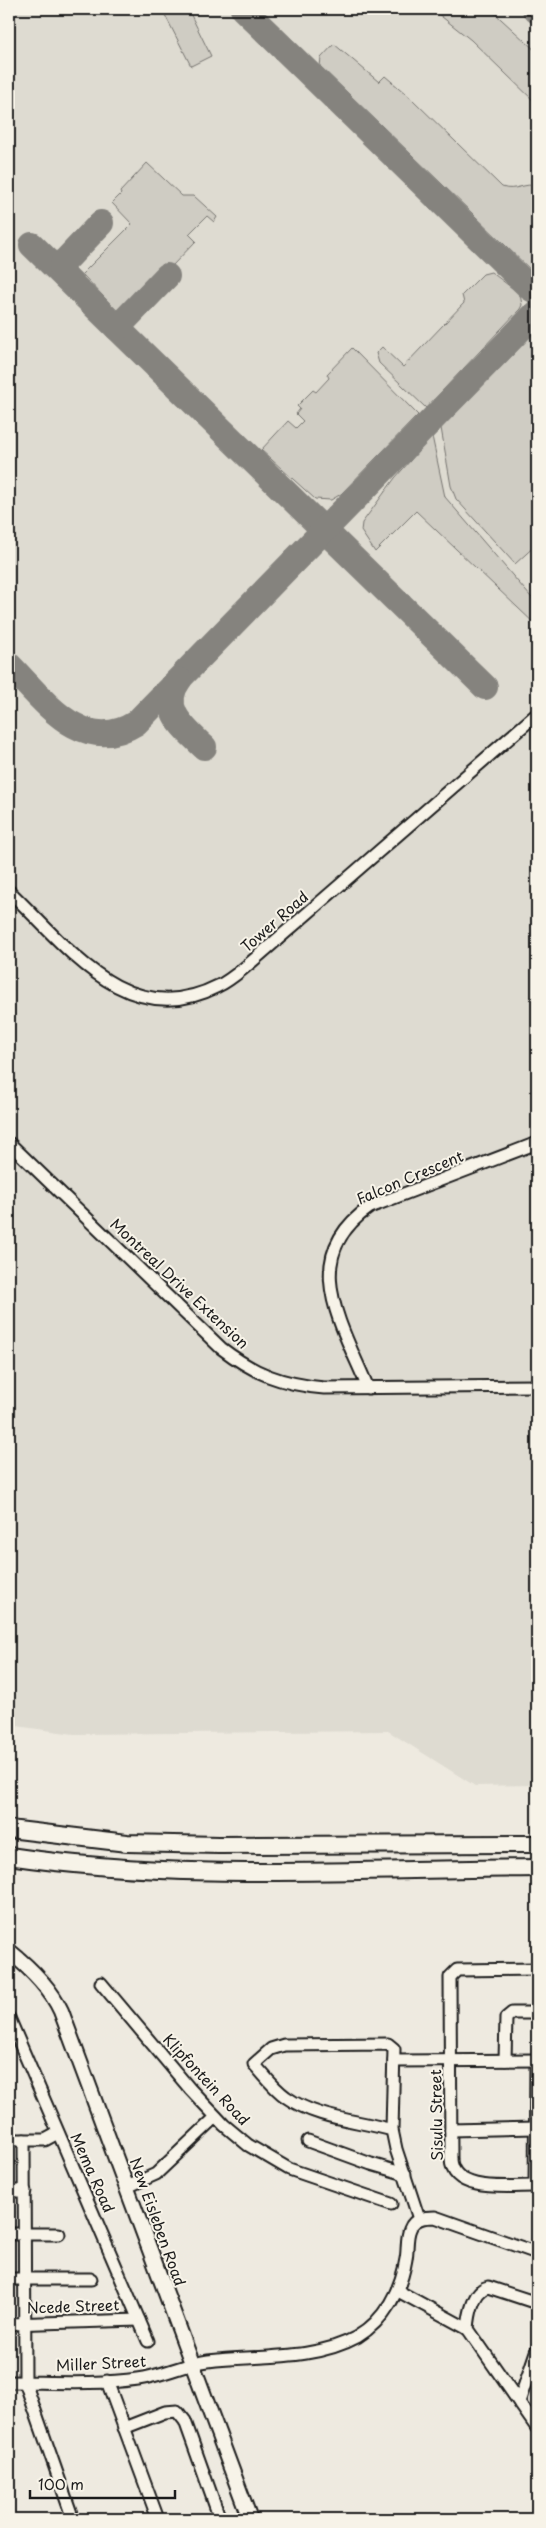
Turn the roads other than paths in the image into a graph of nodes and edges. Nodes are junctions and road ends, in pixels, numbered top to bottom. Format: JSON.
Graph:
{"nodes":[{"id":1,"x":537,"y":714,"type":"edge"},
{"id":2,"x":9,"y":891,"type":"edge"},
{"id":3,"x":9,"y":1143,"type":"edge"},
{"id":4,"x":537,"y":1143,"type":"edge"},
{"id":5,"x":537,"y":1386,"type":"edge"},
{"id":6,"x":368,"y":1388,"type":"junction"},
{"id":7,"x":11,"y":1828,"type":"edge"},
{"id":8,"x":537,"y":1844,"type":"edge"},
{"id":9,"x":9,"y":1856,"type":"edge"},
{"id":10,"x":537,"y":1868,"type":"edge"},
{"id":11,"x":9,"y":1951,"type":"edge"},
{"id":12,"x":537,"y":1969,"type":"edge"},
{"id":13,"x":101,"y":1983,"type":"dead end"},
{"id":14,"x":537,"y":2013,"type":"edge"},
{"id":15,"x":9,"y":2018,"type":"edge"},
{"id":16,"x":505,"y":2060,"type":"junction"},
{"id":17,"x":537,"y":2060,"type":"edge"},
{"id":18,"x":394,"y":2061,"type":"junction"},
{"id":19,"x":452,"y":2061,"type":"junction"},
{"id":20,"x":216,"y":2116,"type":"junction"},
{"id":21,"x":535,"y":2128,"type":"junction"},
{"id":22,"x":392,"y":2130,"type":"junction"},
{"id":23,"x":451,"y":2130,"type":"junction"},
{"id":24,"x":58,"y":2133,"type":"junction"},
{"id":25,"x":9,"y":2140,"type":"edge"},
{"id":26,"x":24,"y":2140,"type":"junction"},
{"id":27,"x":308,"y":2141,"type":"dead end"},
{"id":28,"x":405,"y":2174,"type":"junction"},
{"id":29,"x":536,"y":2186,"type":"edge"},
{"id":30,"x":127,"y":2187,"type":"junction"},
{"id":31,"x":9,"y":2191,"type":"edge"},
{"id":32,"x":25,"y":2191,"type":"junction"},
{"id":33,"x":391,"y":2204,"type":"dead end"},
{"id":34,"x":419,"y":2219,"type":"junction"},
{"id":35,"x":9,"y":2234,"type":"edge"},
{"id":36,"x":25,"y":2234,"type":"junction"},
{"id":37,"x":59,"y":2234,"type":"dead end"},
{"id":38,"x":537,"y":2253,"type":"edge"},
{"id":39,"x":9,"y":2279,"type":"edge"},
{"id":40,"x":25,"y":2279,"type":"junction"},
{"id":41,"x":91,"y":2279,"type":"dead end"},
{"id":42,"x":398,"y":2291,"type":"junction"},
{"id":43,"x":537,"y":2302,"type":"edge"},
{"id":44,"x":139,"y":2320,"type":"junction"},
{"id":45,"x":9,"y":2324,"type":"edge"},
{"id":46,"x":27,"y":2324,"type":"junction"},
{"id":47,"x":468,"y":2329,"type":"junction"},
{"id":48,"x":148,"y":2341,"type":"dead end"},
{"id":49,"x":537,"y":2349,"type":"edge"},
{"id":50,"x":192,"y":2364,"type":"junction"},
{"id":51,"x":107,"y":2381,"type":"junction"},
{"id":52,"x":9,"y":2382,"type":"edge"},
{"id":53,"x":26,"y":2382,"type":"junction"},
{"id":54,"x":519,"y":2402,"type":"junction"},
{"id":55,"x":124,"y":2428,"type":"junction"},
{"id":56,"x":537,"y":2428,"type":"edge"},
{"id":57,"x":73,"y":2519,"type":"edge"},
{"id":58,"x":158,"y":2519,"type":"edge"},
{"id":59,"x":220,"y":2519,"type":"edge"},
{"id":60,"x":250,"y":2519,"type":"edge"}],
"edges":[{"from":1,"to":2,"type":"street","name":"Tower Road"},
{"from":3,"to":6,"type":"street","name":"Montreal Drive Extension"},
{"from":4,"to":6,"type":"street","name":"Falcon Crescent"},
{"from":5,"to":6,"type":"street","name":"Montreal Drive Extension"},
{"from":7,"to":8,"type":"highway"},
{"from":9,"to":10,"type":"highway"},
{"from":11,"to":30,"type":"main road","name":"New Eisleben Road"},
{"from":12,"to":19,"type":"street","name":"Sisulu Street"},
{"from":13,"to":20,"type":"street","name":"Klipfontein Road"},
{"from":14,"to":16,"type":"street"},
{"from":15,"to":24,"type":"street","name":"Mema Road"},
{"from":16,"to":17,"type":"street"},
{"from":16,"to":19,"type":"street"},
{"from":17,"to":21,"type":"street"},
{"from":18,"to":19,"type":"street"},
{"from":18,"to":22,"type":"street"},
{"from":18,"to":22,"type":"street"},
{"from":19,"to":23,"type":"street","name":"Sisulu Street"},
{"from":20,"to":30,"type":"street"},
{"from":20,"to":33,"type":"street","name":"Klipfontein Road"},
{"from":21,"to":23,"type":"street"},
{"from":21,"to":29,"type":"street"},
{"from":22,"to":28,"type":"street"},
{"from":23,"to":29,"type":"street","name":"Sisulu Street"},
{"from":24,"to":26,"type":"street"},
{"from":24,"to":44,"type":"street","name":"Mema Road"},
{"from":25,"to":26,"type":"street"},
{"from":26,"to":32,"type":"street"},
{"from":27,"to":28,"type":"street"},
{"from":28,"to":34,"type":"street"},
{"from":30,"to":50,"type":"main road","name":"New Eisleben Road"},
{"from":31,"to":32,"type":"street"},
{"from":32,"to":36,"type":"street"},
{"from":34,"to":38,"type":"street"},
{"from":34,"to":42,"type":"street"},
{"from":35,"to":36,"type":"street"},
{"from":36,"to":37,"type":"street"},
{"from":36,"to":40,"type":"street"},
{"from":39,"to":40,"type":"street"},
{"from":40,"to":41,"type":"street"},
{"from":40,"to":46,"type":"street"},
{"from":42,"to":47,"type":"street"},
{"from":42,"to":50,"type":"street","name":"Miller Street"},
{"from":43,"to":47,"type":"street"},
{"from":44,"to":46,"type":"street","name":"Ncede Street"},
{"from":44,"to":48,"type":"street","name":"Mema Road"},
{"from":45,"to":46,"type":"street","name":"Ncede Street"},
{"from":46,"to":53,"type":"street"},
{"from":47,"to":54,"type":"street"},
{"from":49,"to":54,"type":"street"},
{"from":50,"to":51,"type":"street","name":"Miller Street"},
{"from":50,"to":60,"type":"main road","name":"New Eisleben Road"},
{"from":51,"to":53,"type":"street","name":"Miller Street"},
{"from":51,"to":55,"type":"street"},
{"from":52,"to":53,"type":"street","name":"Miller Street"},
{"from":53,"to":57,"type":"street"},
{"from":54,"to":56,"type":"street"},
{"from":55,"to":58,"type":"street"},
{"from":55,"to":59,"type":"street"}]}
